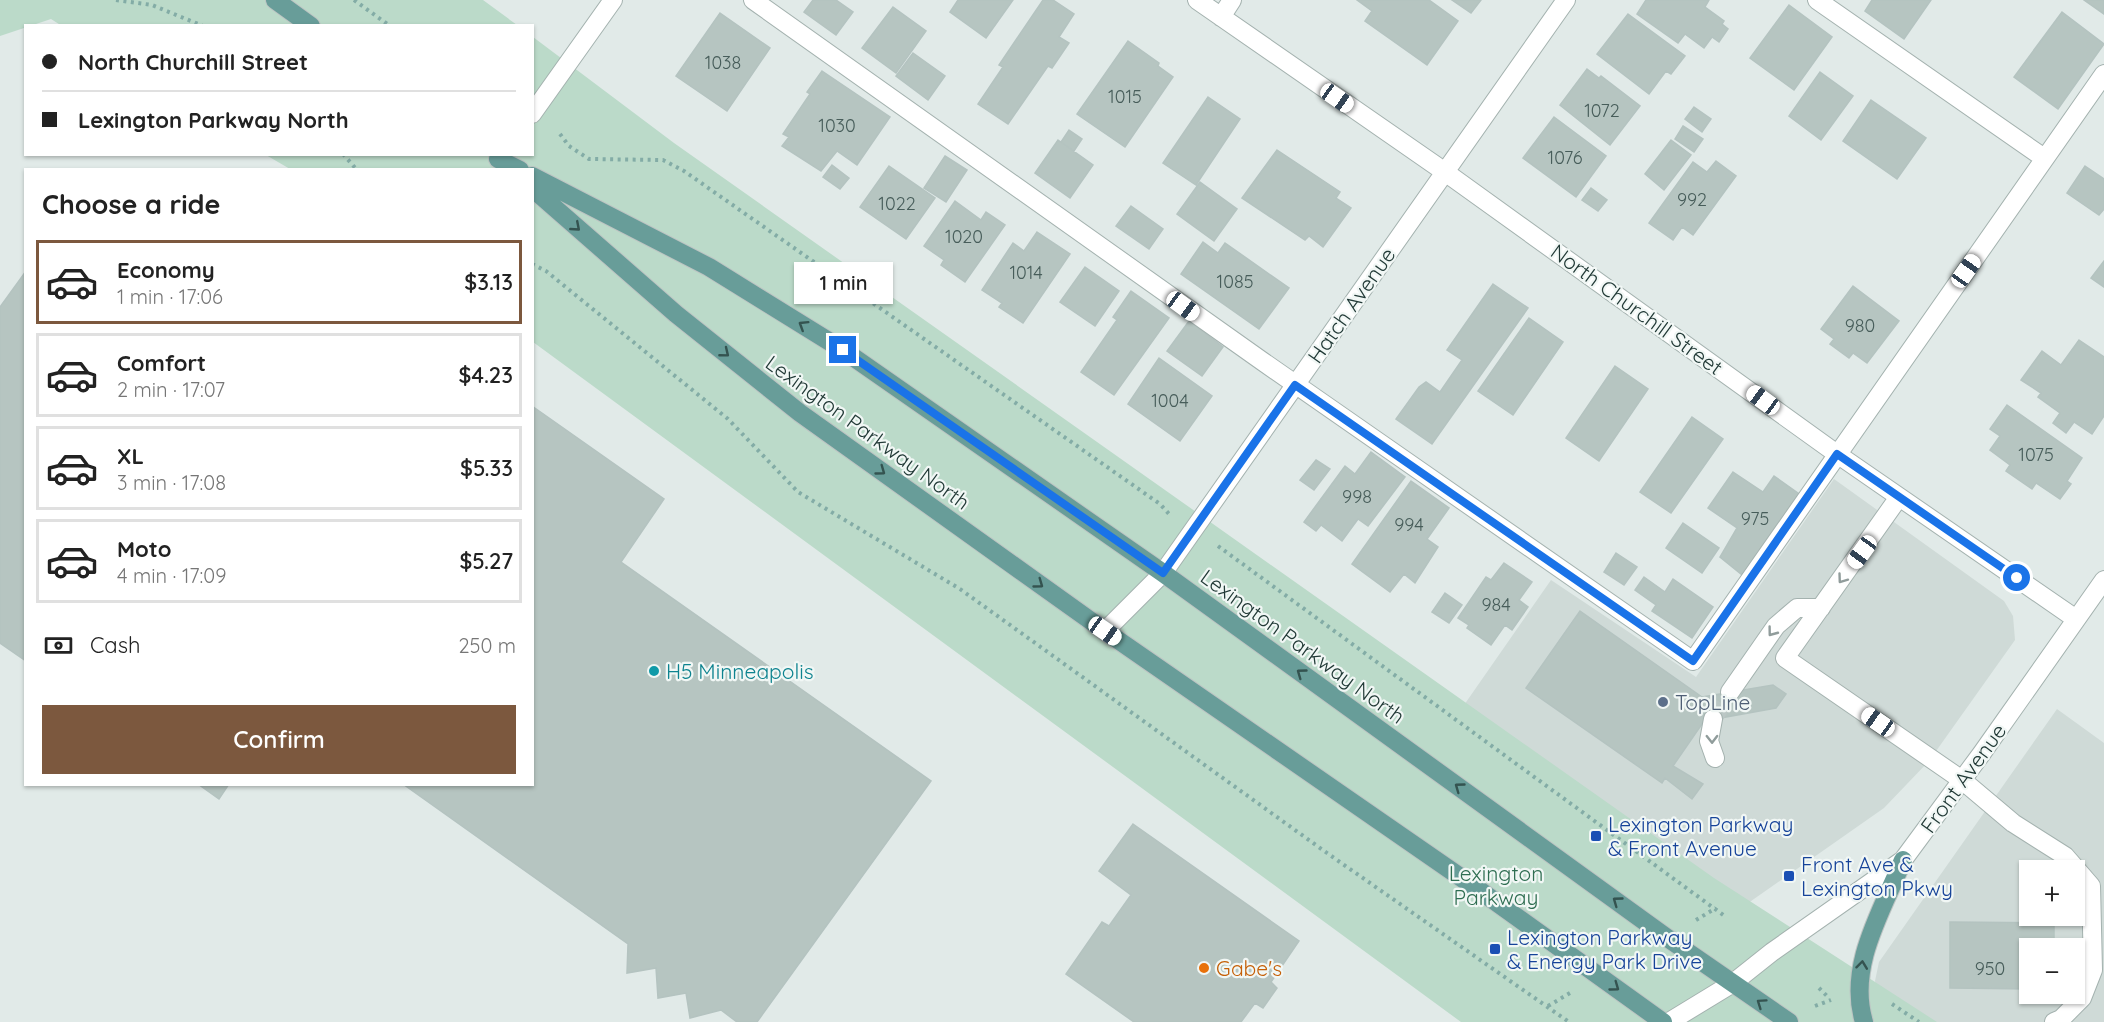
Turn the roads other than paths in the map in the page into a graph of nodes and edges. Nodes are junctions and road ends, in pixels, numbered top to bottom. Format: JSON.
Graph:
{"nodes":[{"id":1,"x":275,"y":0,"type":"edge"},
{"id":2,"x":613,"y":0,"type":"edge"},
{"id":3,"x":753,"y":0,"type":"edge"},
{"id":4,"x":1197,"y":0,"type":"edge"},
{"id":5,"x":1232,"y":0,"type":"edge"},
{"id":6,"x":1566,"y":0,"type":"edge"},
{"id":7,"x":1817,"y":0,"type":"edge"},
{"id":8,"x":1221,"y":17,"type":"junction"},
{"id":9,"x":308,"y":24,"type":"edge"},
{"id":10,"x":2104,"y":74,"type":"edge"},
{"id":11,"x":534,"y":111,"type":"edge"},
{"id":12,"x":2044,"y":158,"type":"junction"},
{"id":13,"x":501,"y":159,"type":"edge"},
{"id":14,"x":517,"y":168,"type":"edge"},
{"id":15,"x":1445,"y":172,"type":"junction"},
{"id":16,"x":534,"y":177,"type":"edge"},
{"id":17,"x":534,"y":190,"type":"edge"},
{"id":18,"x":1295,"y":385,"type":"junction"},
{"id":19,"x":1837,"y":454,"type":"junction"},
{"id":20,"x":1899,"y":497,"type":"junction"},
{"id":21,"x":1163,"y":573,"type":"junction"},
{"id":22,"x":2104,"y":580,"type":"edge"},
{"id":23,"x":1821,"y":608,"type":"junction"},
{"id":24,"x":2076,"y":619,"type":"junction"},
{"id":25,"x":1105,"y":631,"type":"junction"},
{"id":26,"x":1730,"y":692,"type":"tunnel mouth"},
{"id":27,"x":1713,"y":719,"type":"tunnel mouth"},
{"id":28,"x":1715,"y":758,"type":"dead end"},
{"id":29,"x":1962,"y":780,"type":"junction"},
{"id":30,"x":1903,"y":860,"type":"junction"},
{"id":31,"x":1733,"y":983,"type":"junction"},
{"id":32,"x":1663,"y":1022,"type":"edge"},
{"id":33,"x":1669,"y":1022,"type":"edge"},
{"id":34,"x":1789,"y":1022,"type":"edge"},
{"id":35,"x":1864,"y":1022,"type":"edge"},
{"id":36,"x":2054,"y":1022,"type":"edge"}],
"edges":[{"from":1,"to":9,"type":"main road"},
{"from":2,"to":11,"type":"street"},
{"from":3,"to":18,"type":"street"},
{"from":4,"to":8,"type":"street","name":"North Churchill Street"},
{"from":5,"to":8,"type":"street"},
{"from":6,"to":15,"type":"street","name":"Hatch Avenue"},
{"from":7,"to":12,"type":"street"},
{"from":8,"to":15,"type":"street","name":"North Churchill Street"},
{"from":10,"to":12,"type":"street"},
{"from":12,"to":19,"type":"street"},
{"from":13,"to":14,"type":"main road"},
{"from":15,"to":18,"type":"street","name":"Hatch Avenue"},
{"from":15,"to":19,"type":"street","name":"North Churchill Street"},
{"from":21,"to":16,"type":"main road","name":"Lexington Parkway North","one_way":true},
{"from":17,"to":25,"type":"main road","name":"Lexington Parkway North","one_way":true},
{"from":18,"to":19,"type":"street"},
{"from":18,"to":21,"type":"street","name":"Hatch Avenue"},
{"from":19,"to":20,"type":"street","name":"North Churchill Street"},
{"from":20,"to":23,"type":"street","one_way":true},
{"from":20,"to":24,"type":"street","name":"North Churchill Street"},
{"from":21,"to":25,"type":"street","name":"Hatch Avenue"},
{"from":31,"to":21,"type":"main road","name":"Lexington Parkway North","one_way":true},
{"from":22,"to":24,"type":"street","name":"Front Avenue"},
{"from":23,"to":26,"type":"street","one_way":true},
{"from":23,"to":29,"type":"street"},
{"from":24,"to":29,"type":"street","name":"Front Avenue"},
{"from":25,"to":32,"type":"main road","name":"Lexington Parkway North","one_way":true},
{"from":27,"to":28,"type":"street","one_way":true},
{"from":29,"to":30,"type":"street","name":"Front Avenue"},
{"from":29,"to":36,"type":"street"},
{"from":30,"to":31,"type":"street","name":"Front Avenue"},
{"from":35,"to":30,"type":"main road","one_way":true},
{"from":31,"to":33,"type":"street","name":"Front Avenue"},
{"from":34,"to":31,"type":"main road","name":"Lexington Parkway North","one_way":true}]}
